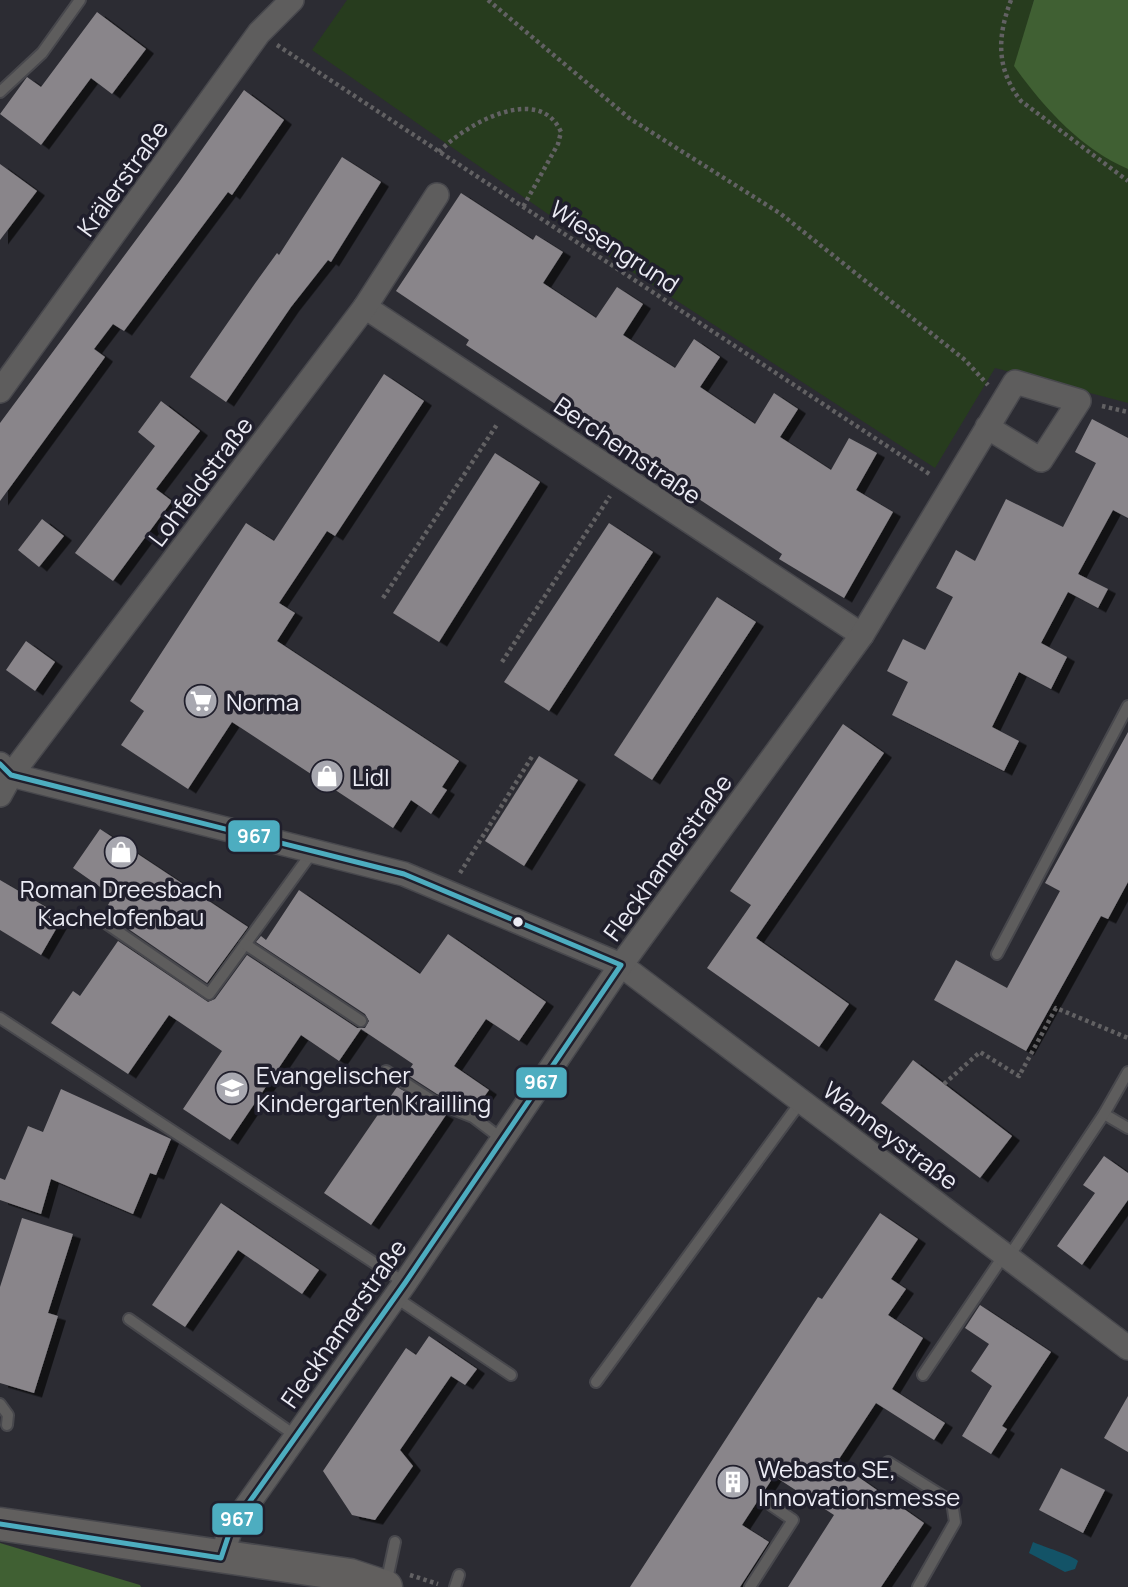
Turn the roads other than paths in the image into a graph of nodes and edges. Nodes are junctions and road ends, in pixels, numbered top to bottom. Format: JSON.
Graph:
{"nodes":[{"id":1,"x":80,"y":0,"type":"edge"},
{"id":2,"x":292,"y":0,"type":"edge"},
{"id":3,"x":0,"y":92,"type":"edge"},
{"id":4,"x":437,"y":195,"type":"dead end"},
{"id":5,"x":365,"y":307,"type":"junction"},
{"id":6,"x":0,"y":391,"type":"edge"},
{"id":7,"x":987,"y":427,"type":"junction"},
{"id":8,"x":862,"y":635,"type":"junction"},
{"id":9,"x":1128,"y":706,"type":"edge"},
{"id":10,"x":4,"y":778,"type":"edge"},
{"id":11,"x":313,"y":851,"type":"junction"},
{"id":12,"x":107,"y":924,"type":"dead end"},
{"id":13,"x":245,"y":944,"type":"junction"},
{"id":14,"x":997,"y":954,"type":"dead end"},
{"id":15,"x":621,"y":965,"type":"junction"},
{"id":16,"x":0,"y":1018,"type":"edge"},
{"id":17,"x":361,"y":1021,"type":"dead end"},
{"id":18,"x":386,"y":1071,"type":"dead end"},
{"id":19,"x":1128,"y":1072,"type":"edge"},
{"id":20,"x":802,"y":1100,"type":"junction"},
{"id":21,"x":1104,"y":1114,"type":"junction"},
{"id":22,"x":1128,"y":1128,"type":"edge"},
{"id":23,"x":502,"y":1139,"type":"junction"},
{"id":24,"x":1006,"y":1257,"type":"junction"},
{"id":25,"x":400,"y":1290,"type":"junction"},
{"id":26,"x":129,"y":1319,"type":"dead end"},
{"id":27,"x":1128,"y":1348,"type":"edge"},
{"id":28,"x":511,"y":1375,"type":"dead end"},
{"id":29,"x":923,"y":1375,"type":"dead end"},
{"id":30,"x":596,"y":1382,"type":"dead end"},
{"id":31,"x":0,"y":1404,"type":"edge"},
{"id":32,"x":7,"y":1425,"type":"dead end"},
{"id":33,"x":296,"y":1437,"type":"junction"},
{"id":34,"x":888,"y":1462,"type":"dead end"},
{"id":35,"x":771,"y":1505,"type":"dead end"},
{"id":36,"x":0,"y":1524,"type":"edge"},
{"id":37,"x":395,"y":1542,"type":"dead end"},
{"id":38,"x":221,"y":1558,"type":"junction"},
{"id":39,"x":459,"y":1575,"type":"dead end"},
{"id":40,"x":386,"y":1587,"type":"edge"},
{"id":41,"x":456,"y":1587,"type":"edge"},
{"id":42,"x":750,"y":1587,"type":"edge"},
{"id":43,"x":918,"y":1587,"type":"edge"}],
"edges":[{"from":1,"to":3,"type":"lane"},
{"from":2,"to":6,"type":"street","name":"Krälerstraße"},
{"from":4,"to":5,"type":"street","name":"Lohfeldstraße"},
{"from":5,"to":8,"type":"street","name":"Berchemstraße"},
{"from":5,"to":10,"type":"street","name":"Lohfeldstraße"},
{"from":7,"to":7,"type":"street","name":"Fleckhamerstraße"},
{"from":7,"to":8,"type":"street","name":"Fleckhamerstraße"},
{"from":8,"to":15,"type":"street","name":"Fleckhamerstraße"},
{"from":9,"to":14,"type":"lane"},
{"from":10,"to":11,"type":"street","name":"Wanneystraße"},
{"from":11,"to":13,"type":"lane"},
{"from":11,"to":15,"type":"street","name":"Wanneystraße"},
{"from":12,"to":13,"type":"lane"},
{"from":13,"to":17,"type":"lane"},
{"from":15,"to":20,"type":"street","name":"Wanneystraße"},
{"from":15,"to":23,"type":"street","name":"Fleckhamerstraße"},
{"from":16,"to":25,"type":"lane"},
{"from":18,"to":23,"type":"lane"},
{"from":19,"to":21,"type":"lane"},
{"from":20,"to":24,"type":"street","name":"Wanneystraße"},
{"from":20,"to":30,"type":"lane"},
{"from":21,"to":22,"type":"lane"},
{"from":21,"to":24,"type":"lane"},
{"from":23,"to":25,"type":"street","name":"Fleckhamerstraße"},
{"from":24,"to":27,"type":"street","name":"Wanneystraße"},
{"from":24,"to":29,"type":"lane"},
{"from":25,"to":28,"type":"lane"},
{"from":25,"to":33,"type":"street","name":"Fleckhamerstraße"},
{"from":26,"to":33,"type":"lane"},
{"from":31,"to":32,"type":"lane"},
{"from":33,"to":38,"type":"street","name":"Fleckhamerstraße"},
{"from":34,"to":43,"type":"lane"},
{"from":35,"to":42,"type":"lane"},
{"from":36,"to":38,"type":"main road"},
{"from":37,"to":40,"type":"lane"},
{"from":38,"to":40,"type":"main road"},
{"from":39,"to":41,"type":"lane"}]}
